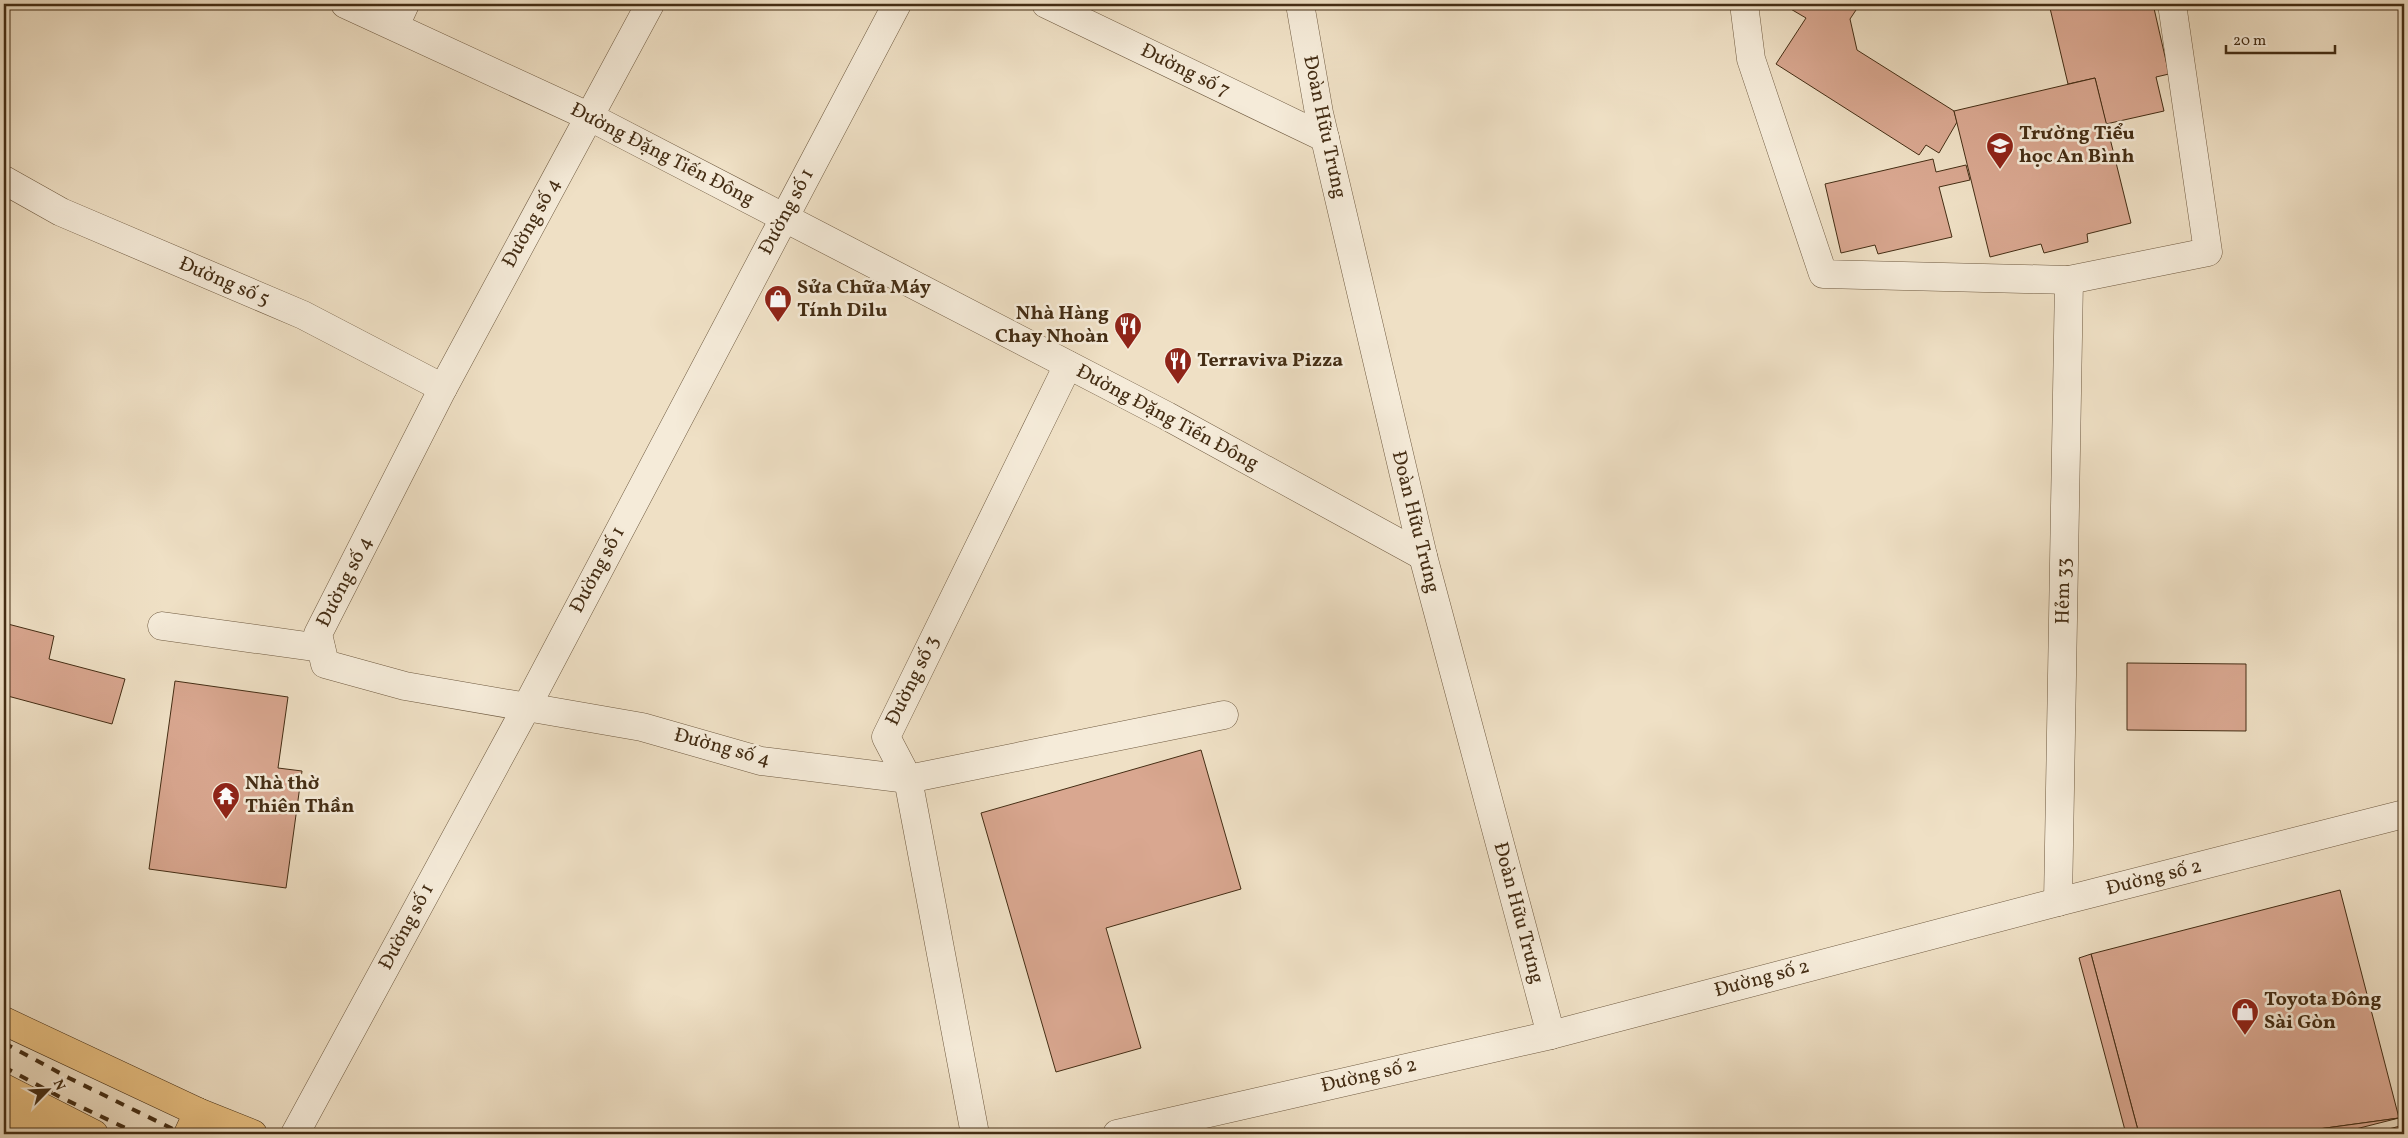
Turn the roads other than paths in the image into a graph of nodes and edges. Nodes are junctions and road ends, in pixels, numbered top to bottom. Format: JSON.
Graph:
{"nodes":[{"id":1,"x":345,"y":4,"type":"edge"},
{"id":2,"x":650,"y":4,"type":"edge"},
{"id":3,"x":897,"y":4,"type":"edge"},
{"id":4,"x":1046,"y":4,"type":"edge"},
{"id":5,"x":1300,"y":4,"type":"edge"},
{"id":6,"x":1744,"y":4,"type":"edge"},
{"id":7,"x":2172,"y":4,"type":"edge"},
{"id":8,"x":400,"y":15,"type":"edge"},
{"id":9,"x":590,"y":117,"type":"junction"},
{"id":10,"x":1324,"y":138,"type":"junction"},
{"id":11,"x":4,"y":180,"type":"edge"},
{"id":12,"x":783,"y":218,"type":"junction"},
{"id":13,"x":2069,"y":286,"type":"junction"},
{"id":14,"x":1068,"y":365,"type":"junction"},
{"id":15,"x":443,"y":388,"type":"junction"},
{"id":16,"x":1423,"y":556,"type":"junction"},
{"id":17,"x":162,"y":626,"type":"dead end"},
{"id":18,"x":321,"y":648,"type":"junction"},
{"id":19,"x":526,"y":708,"type":"junction"},
{"id":20,"x":1224,"y":715,"type":"dead end"},
{"id":21,"x":908,"y":780,"type":"junction"},
{"id":22,"x":2404,"y":814,"type":"edge"},
{"id":23,"x":2058,"y":902,"type":"junction"},
{"id":24,"x":4,"y":1021,"type":"edge"},
{"id":25,"x":1551,"y":1035,"type":"junction"},
{"id":26,"x":4,"y":1088,"type":"edge"},
{"id":27,"x":4,"y":1110,"type":"edge"},
{"id":28,"x":193,"y":1123,"type":"edge"},
{"id":29,"x":43,"y":1134,"type":"edge"},
{"id":30,"x":94,"y":1134,"type":"edge"},
{"id":31,"x":254,"y":1134,"type":"edge"},
{"id":32,"x":296,"y":1134,"type":"edge"},
{"id":33,"x":975,"y":1134,"type":"edge"},
{"id":34,"x":1116,"y":1134,"type":"edge"}],
"edges":[{"from":1,"to":8,"type":"street","name":"Đường Đặng Tiến Đông"},
{"from":2,"to":9,"type":"street","name":"Đường số 4"},
{"from":3,"to":12,"type":"street","name":"Đường số 1"},
{"from":4,"to":10,"type":"street","name":"Đường số 7"},
{"from":5,"to":10,"type":"street","name":"Đoàn Hữu Trưng"},
{"from":6,"to":13,"type":"street"},
{"from":7,"to":13,"type":"street"},
{"from":8,"to":9,"type":"street","name":"Đường Đặng Tiến Đông"},
{"from":9,"to":12,"type":"street","name":"Đường Đặng Tiến Đông"},
{"from":9,"to":15,"type":"street","name":"Đường số 4"},
{"from":10,"to":16,"type":"street","name":"Đoàn Hữu Trưng"},
{"from":11,"to":15,"type":"street","name":"Đường số 5"},
{"from":12,"to":14,"type":"street","name":"Đường Đặng Tiến Đông"},
{"from":12,"to":19,"type":"street","name":"Đường số 1"},
{"from":13,"to":23,"type":"street","name":"Hẻm 33"},
{"from":14,"to":16,"type":"street","name":"Đường Đặng Tiến Đông"},
{"from":14,"to":21,"type":"street","name":"Đường số 3"},
{"from":15,"to":18,"type":"street","name":"Đường số 4"},
{"from":16,"to":25,"type":"street","name":"Đoàn Hữu Trưng"},
{"from":17,"to":18,"type":"street"},
{"from":18,"to":19,"type":"street","name":"Đường số 4"},
{"from":19,"to":21,"type":"street","name":"Đường số 4"},
{"from":19,"to":32,"type":"street","name":"Đường số 1"},
{"from":20,"to":21,"type":"street","name":"Đường số 4"},
{"from":21,"to":33,"type":"street","name":"Đường số 3"},
{"from":22,"to":23,"type":"street","name":"Đường số 2"},
{"from":23,"to":25,"type":"street","name":"Đường số 2"},
{"from":24,"to":28,"type":"main road"},
{"from":25,"to":34,"type":"street","name":"Đường số 2"},
{"from":26,"to":30,"type":"main road"},
{"from":27,"to":29,"type":"main road"},
{"from":28,"to":31,"type":"main road"}]}
